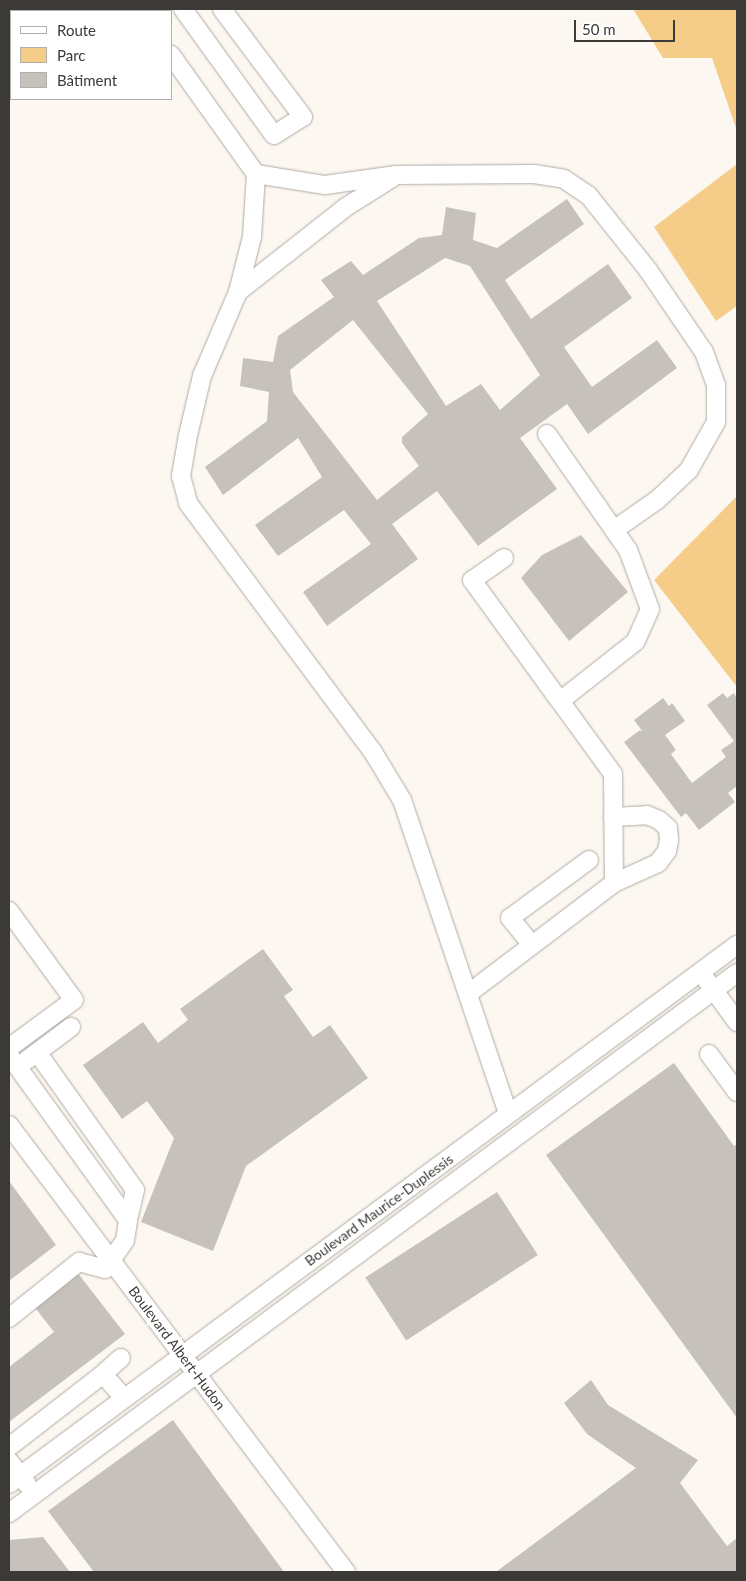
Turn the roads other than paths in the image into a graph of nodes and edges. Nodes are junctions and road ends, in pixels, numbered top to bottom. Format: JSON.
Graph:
{"nodes":[{"id":1,"x":183,"y":9,"type":"edge"},
{"id":2,"x":222,"y":9,"type":"edge"},
{"id":3,"x":172,"y":56,"type":"edge"},
{"id":4,"x":256,"y":174,"type":"junction"},
{"id":5,"x":396,"y":175,"type":"junction"},
{"id":6,"x":238,"y":292,"type":"junction"},
{"id":7,"x":547,"y":434,"type":"dead end"},
{"id":8,"x":614,"y":530,"type":"junction"},
{"id":9,"x":504,"y":558,"type":"dead end"},
{"id":10,"x":560,"y":701,"type":"junction"},
{"id":11,"x":613,"y":817,"type":"junction"},
{"id":12,"x":589,"y":860,"type":"dead end"},
{"id":13,"x":614,"y":883,"type":"junction"},
{"id":14,"x":9,"y":911,"type":"edge"},
{"id":15,"x":532,"y":945,"type":"junction"},
{"id":16,"x":737,"y":945,"type":"edge"},
{"id":17,"x":700,"y":973,"type":"junction"},
{"id":18,"x":737,"y":973,"type":"edge"},
{"id":19,"x":714,"y":991,"type":"junction"},
{"id":20,"x":468,"y":994,"type":"junction"},
{"id":21,"x":737,"y":1022,"type":"edge"},
{"id":22,"x":71,"y":1028,"type":"dead end"},
{"id":23,"x":9,"y":1048,"type":"edge"},
{"id":24,"x":37,"y":1052,"type":"junction"},
{"id":25,"x":709,"y":1054,"type":"dead end"},
{"id":26,"x":12,"y":1065,"type":"edge"},
{"id":27,"x":736,"y":1088,"type":"edge"},
{"id":28,"x":523,"y":1102,"type":"junction"},
{"id":29,"x":508,"y":1113,"type":"junction"},
{"id":30,"x":536,"y":1121,"type":"junction"},
{"id":31,"x":9,"y":1125,"type":"edge"},
{"id":32,"x":475,"y":1139,"type":"junction"},
{"id":33,"x":488,"y":1158,"type":"junction"},
{"id":34,"x":434,"y":1171,"type":"junction"},
{"id":35,"x":446,"y":1188,"type":"junction"},
{"id":36,"x":128,"y":1220,"type":"junction"},
{"id":37,"x":113,"y":1261,"type":"junction"},
{"id":38,"x":9,"y":1318,"type":"edge"},
{"id":39,"x":182,"y":1356,"type":"junction"},
{"id":40,"x":121,"y":1358,"type":"dead end"},
{"id":41,"x":103,"y":1374,"type":"junction"},
{"id":42,"x":195,"y":1374,"type":"junction"},
{"id":43,"x":124,"y":1398,"type":"junction"},
{"id":44,"x":9,"y":1447,"type":"edge"},
{"id":45,"x":9,"y":1461,"type":"edge"},
{"id":46,"x":15,"y":1480,"type":"edge"},
{"id":47,"x":35,"y":1493,"type":"junction"},
{"id":48,"x":9,"y":1512,"type":"edge"},
{"id":49,"x":346,"y":1572,"type":"edge"}],
"edges":[{"from":1,"to":2,"type":"street"},
{"from":3,"to":4,"type":"street"},
{"from":4,"to":5,"type":"street"},
{"from":4,"to":6,"type":"street"},
{"from":5,"to":6,"type":"street"},
{"from":5,"to":8,"type":"street"},
{"from":6,"to":20,"type":"street"},
{"from":7,"to":8,"type":"street"},
{"from":8,"to":10,"type":"street"},
{"from":9,"to":10,"type":"street"},
{"from":10,"to":11,"type":"street"},
{"from":11,"to":13,"type":"street"},
{"from":11,"to":13,"type":"street"},
{"from":12,"to":15,"type":"street"},
{"from":13,"to":15,"type":"street"},
{"from":14,"to":23,"type":"street"},
{"from":15,"to":20,"type":"street"},
{"from":16,"to":17,"type":"street","name":"Boulevard Maurice-Duplessis"},
{"from":17,"to":19,"type":"street"},
{"from":17,"to":28,"type":"street","name":"Boulevard Maurice-Duplessis"},
{"from":18,"to":19,"type":"street","name":"Boulevard Maurice-Duplessis"},
{"from":19,"to":21,"type":"street"},
{"from":19,"to":30,"type":"street","name":"Boulevard Maurice-Duplessis"},
{"from":20,"to":29,"type":"street"},
{"from":22,"to":24,"type":"street"},
{"from":24,"to":26,"type":"street"},
{"from":24,"to":36,"type":"street"},
{"from":25,"to":27,"type":"street"},
{"from":26,"to":36,"type":"street"},
{"from":28,"to":29,"type":"street","name":"Boulevard Maurice-Duplessis"},
{"from":28,"to":30,"type":"street"},
{"from":29,"to":32,"type":"street","name":"Boulevard Maurice-Duplessis"},
{"from":30,"to":33,"type":"street","name":"Boulevard Maurice-Duplessis"},
{"from":31,"to":37,"type":"street","name":"Boulevard Albert-Hudon"},
{"from":32,"to":33,"type":"street"},
{"from":32,"to":34,"type":"street","name":"Boulevard Maurice-Duplessis"},
{"from":33,"to":35,"type":"street","name":"Boulevard Maurice-Duplessis"},
{"from":34,"to":35,"type":"street"},
{"from":34,"to":39,"type":"street","name":"Boulevard Maurice-Duplessis"},
{"from":35,"to":42,"type":"street","name":"Boulevard Maurice-Duplessis"},
{"from":36,"to":37,"type":"street"},
{"from":37,"to":38,"type":"street"},
{"from":37,"to":39,"type":"street","name":"Boulevard Albert-Hudon"},
{"from":39,"to":42,"type":"street","name":"Boulevard Albert-Hudon"},
{"from":39,"to":43,"type":"street","name":"Boulevard Maurice-Duplessis"},
{"from":40,"to":41,"type":"street"},
{"from":41,"to":43,"type":"street"},
{"from":41,"to":44,"type":"street"},
{"from":42,"to":47,"type":"street","name":"Boulevard Maurice-Duplessis"},
{"from":42,"to":49,"type":"street","name":"Boulevard Albert-Hudon"},
{"from":43,"to":46,"type":"street","name":"Boulevard Maurice-Duplessis"},
{"from":45,"to":46,"type":"street"},
{"from":46,"to":47,"type":"street"},
{"from":47,"to":48,"type":"street","name":"Boulevard Maurice-Duplessis"}]}
